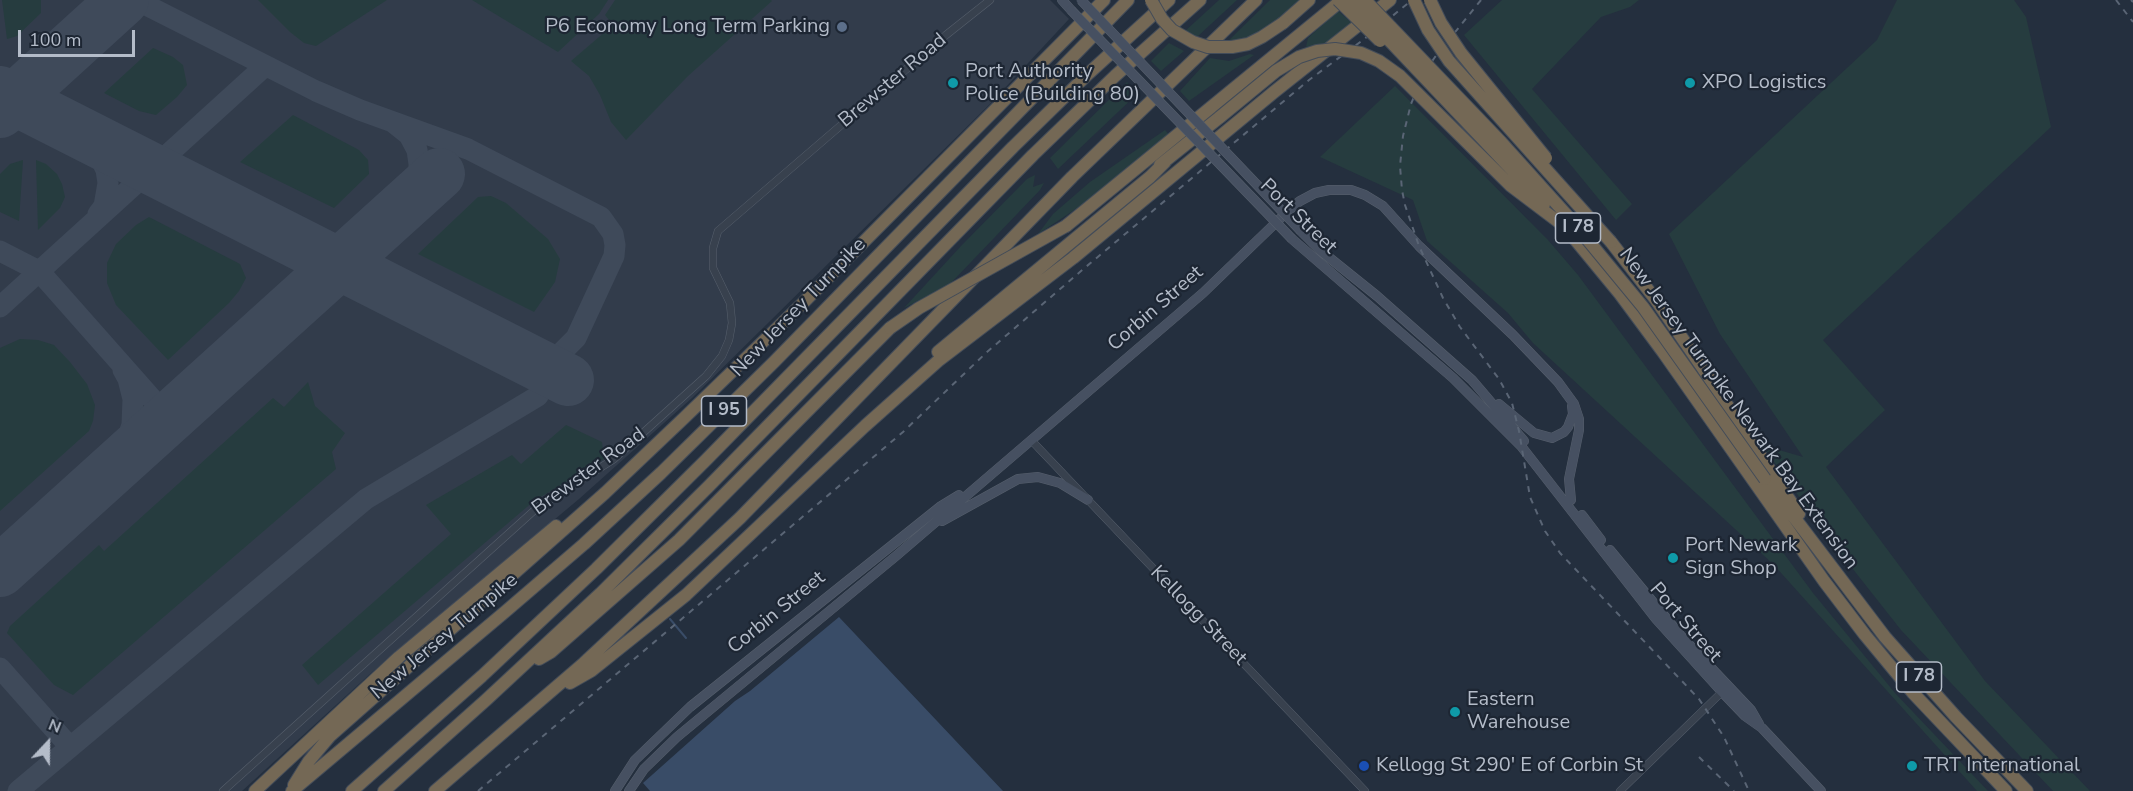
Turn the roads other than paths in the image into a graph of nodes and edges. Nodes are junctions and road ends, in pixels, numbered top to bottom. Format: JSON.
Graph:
{"nodes":[{"id":1,"x":990,"y":0,"type":"edge"},
{"id":2,"x":1062,"y":0,"type":"edge"},
{"id":3,"x":1081,"y":0,"type":"edge"},
{"id":4,"x":1098,"y":0,"type":"edge"},
{"id":5,"x":1104,"y":0,"type":"edge"},
{"id":6,"x":1128,"y":0,"type":"edge"},
{"id":7,"x":1151,"y":0,"type":"edge"},
{"id":8,"x":1169,"y":0,"type":"edge"},
{"id":9,"x":1200,"y":0,"type":"edge"},
{"id":10,"x":1256,"y":0,"type":"edge"},
{"id":11,"x":1309,"y":0,"type":"edge"},
{"id":12,"x":1340,"y":0,"type":"edge"},
{"id":13,"x":1351,"y":0,"type":"edge"},
{"id":14,"x":1365,"y":0,"type":"edge"},
{"id":15,"x":1390,"y":0,"type":"edge"},
{"id":16,"x":1414,"y":0,"type":"edge"},
{"id":17,"x":1430,"y":0,"type":"edge"},
{"id":18,"x":1084,"y":18,"type":"junction"},
{"id":19,"x":1458,"y":112,"type":"junction"},
{"id":20,"x":1165,"y":162,"type":"junction"},
{"id":21,"x":1066,"y":226,"type":"junction"},
{"id":22,"x":1564,"y":226,"type":"junction"},
{"id":23,"x":1611,"y":242,"type":"junction"},
{"id":24,"x":1472,"y":380,"type":"junction"},
{"id":25,"x":1570,"y":397,"type":"junction"},
{"id":26,"x":866,"y":426,"type":"junction"},
{"id":27,"x":1031,"y":440,"type":"junction"},
{"id":28,"x":1521,"y":441,"type":"junction"},
{"id":29,"x":632,"y":465,"type":"junction"},
{"id":30,"x":1760,"y":482,"type":"junction"},
{"id":31,"x":979,"y":483,"type":"junction"},
{"id":32,"x":1089,"y":500,"type":"junction"},
{"id":33,"x":1571,"y":500,"type":"junction"},
{"id":34,"x":922,"y":533,"type":"junction"},
{"id":35,"x":1592,"y":534,"type":"junction"},
{"id":36,"x":1821,"y":555,"type":"junction"},
{"id":37,"x":512,"y":676,"type":"junction"},
{"id":38,"x":1725,"y":689,"type":"junction"},
{"id":39,"x":548,"y":696,"type":"junction"},
{"id":40,"x":223,"y":791,"type":"edge"},
{"id":41,"x":255,"y":791,"type":"edge"},
{"id":42,"x":291,"y":791,"type":"edge"},
{"id":43,"x":352,"y":791,"type":"edge"},
{"id":44,"x":384,"y":791,"type":"edge"},
{"id":45,"x":435,"y":791,"type":"edge"},
{"id":46,"x":615,"y":791,"type":"edge"},
{"id":47,"x":629,"y":791,"type":"edge"},
{"id":48,"x":1365,"y":791,"type":"edge"},
{"id":49,"x":1620,"y":791,"type":"edge"},
{"id":50,"x":1821,"y":791,"type":"edge"},
{"id":51,"x":2006,"y":791,"type":"edge"},
{"id":52,"x":2027,"y":791,"type":"edge"}],
"edges":[{"from":1,"to":40,"type":"street","name":"Brewster Road"},
{"from":2,"to":28,"type":"main road","name":"Port Street","bridge":true},
{"from":3,"to":24,"type":"main road","name":"Port Street","bridge":true},
{"from":4,"to":18,"type":"highway"},
{"from":5,"to":18,"type":"highway"},
{"from":6,"to":42,"type":"highway","name":"New Jersey Turnpike","number":"I 95"},
{"from":7,"to":11,"type":"highway","bridge":true},
{"from":8,"to":43,"type":"highway","name":"New Jersey Turnpike","number":"I 95"},
{"from":9,"to":37,"type":"highway","number":"I 95"},
{"from":10,"to":39,"type":"highway"},
{"from":12,"to":19,"type":"highway","bridge":true},
{"from":12,"to":21,"type":"highway"},
{"from":13,"to":19,"type":"highway","name":"New Jersey Turnpike Newark Bay Extension","number":"I 78","bridge":true},
{"from":14,"to":30,"type":"highway","name":"New Jersey Turnpike Newark Bay Extension","number":"I 78","bridge":true},
{"from":15,"to":26,"type":"highway"},
{"from":16,"to":23,"type":"highway","bridge":true},
{"from":17,"to":23,"type":"highway","bridge":true},
{"from":18,"to":29,"type":"highway"},
{"from":19,"to":22,"type":"highway","name":"New Jersey Turnpike Newark Bay Extension","number":"I 78","bridge":true},
{"from":20,"to":21,"type":"highway"},
{"from":20,"to":22,"type":"highway","bridge":true},
{"from":20,"to":26,"type":"highway"},
{"from":21,"to":37,"type":"highway","bridge":true},
{"from":22,"to":30,"type":"highway","name":"New Jersey Turnpike Newark Bay Extension","number":"I 78"},
{"from":23,"to":36,"type":"highway"},
{"from":24,"to":25,"type":"main road"},
{"from":24,"to":28,"type":"main road","name":"Port Street"},
{"from":25,"to":27,"type":"main road","name":"Corbin Street"},
{"from":25,"to":33,"type":"main road"},
{"from":26,"to":39,"type":"highway"},
{"from":27,"to":31,"type":"main road","name":"Corbin Street"},
{"from":27,"to":32,"type":"street","name":"Kellogg Street"},
{"from":28,"to":33,"type":"main road"},
{"from":28,"to":35,"type":"main road"},
{"from":29,"to":41,"type":"highway"},
{"from":29,"to":42,"type":"highway"},
{"from":30,"to":36,"type":"highway","name":"New Jersey Turnpike Newark Bay Extension","number":"I 78"},
{"from":30,"to":51,"type":"highway","name":"New Jersey Turnpike Newark Bay Extension","number":"I 78"},
{"from":31,"to":34,"type":"main road","name":"Corbin Street"},
{"from":31,"to":46,"type":"main road","name":"Corbin Street"},
{"from":32,"to":34,"type":"main road"},
{"from":32,"to":48,"type":"street","name":"Kellogg Street"},
{"from":33,"to":35,"type":"main road"},
{"from":34,"to":47,"type":"main road","name":"Corbin Street"},
{"from":35,"to":38,"type":"main road","name":"Port Street"},
{"from":36,"to":52,"type":"highway","name":"New Jersey Turnpike Newark Bay Extension","number":"I 78"},
{"from":37,"to":44,"type":"highway","number":"I 95"},
{"from":38,"to":49,"type":"street"},
{"from":38,"to":50,"type":"main road","name":"Port Street"},
{"from":39,"to":45,"type":"highway"}]}
